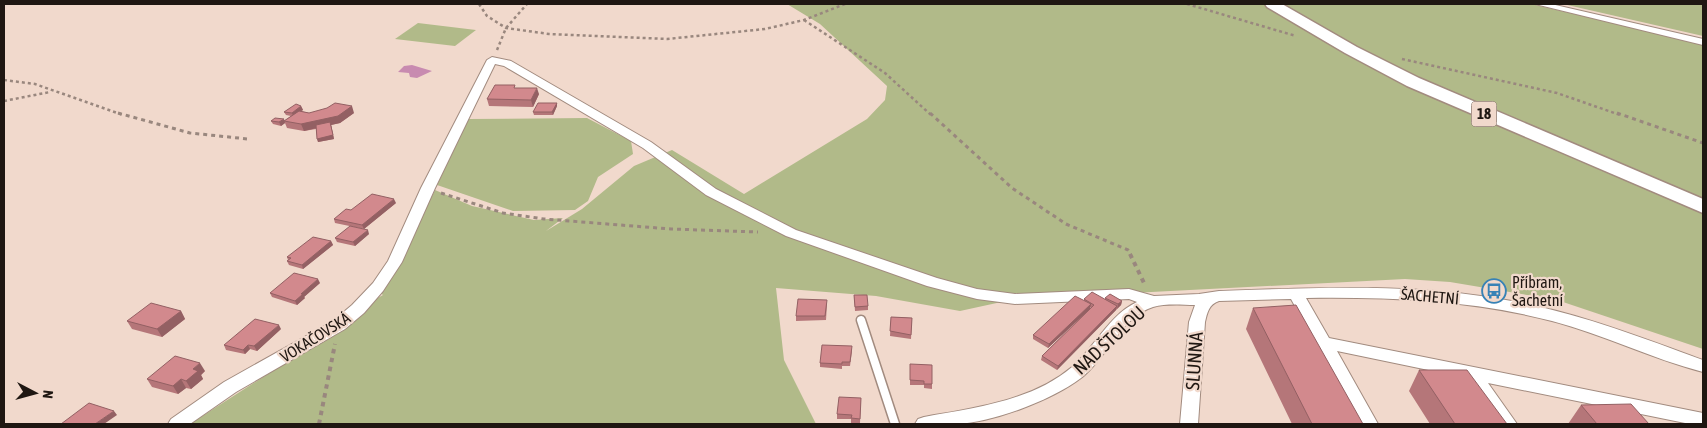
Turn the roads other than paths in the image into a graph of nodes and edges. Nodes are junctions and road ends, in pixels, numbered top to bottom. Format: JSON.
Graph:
{"nodes":[{"id":1,"x":1272,"y":4,"type":"edge"},
{"id":2,"x":1540,"y":4,"type":"edge"},
{"id":3,"x":1703,"y":42,"type":"edge"},
{"id":4,"x":1703,"y":207,"type":"edge"},
{"id":5,"x":1296,"y":294,"type":"junction"},
{"id":6,"x":1208,"y":300,"type":"junction"},
{"id":7,"x":1153,"y":301,"type":"junction"},
{"id":8,"x":861,"y":320,"type":"dead end"},
{"id":9,"x":1324,"y":343,"type":"junction"},
{"id":10,"x":1703,"y":366,"type":"edge"},
{"id":11,"x":1472,"y":373,"type":"junction"},
{"id":12,"x":1626,"y":404,"type":"junction"},
{"id":13,"x":1703,"y":420,"type":"edge"},
{"id":14,"x":177,"y":424,"type":"edge"},
{"id":15,"x":895,"y":424,"type":"edge"},
{"id":16,"x":924,"y":424,"type":"edge"},
{"id":17,"x":1189,"y":424,"type":"edge"},
{"id":18,"x":1369,"y":424,"type":"edge"},
{"id":19,"x":1508,"y":424,"type":"edge"},
{"id":20,"x":1644,"y":424,"type":"edge"}],
"edges":[{"from":1,"to":4,"type":"main road","number":"18"},
{"from":2,"to":3,"type":"street"},
{"from":5,"to":6,"type":"street","name":"ŠACHETNÍ"},
{"from":5,"to":9,"type":"street"},
{"from":5,"to":10,"type":"street","name":"ŠACHETNÍ"},
{"from":6,"to":7,"type":"street","name":"ŠACHETNÍ"},
{"from":6,"to":17,"type":"street","name":"SLUNNÁ"},
{"from":7,"to":14,"type":"street","name":"VOKAČOVSKÁ"},
{"from":7,"to":16,"type":"street","name":"NAD ŠTOLOU"},
{"from":8,"to":15,"type":"lane"},
{"from":9,"to":11,"type":"street"},
{"from":9,"to":18,"type":"street"},
{"from":11,"to":12,"type":"street"},
{"from":11,"to":19,"type":"street"},
{"from":12,"to":13,"type":"street"},
{"from":12,"to":20,"type":"street"}]}
